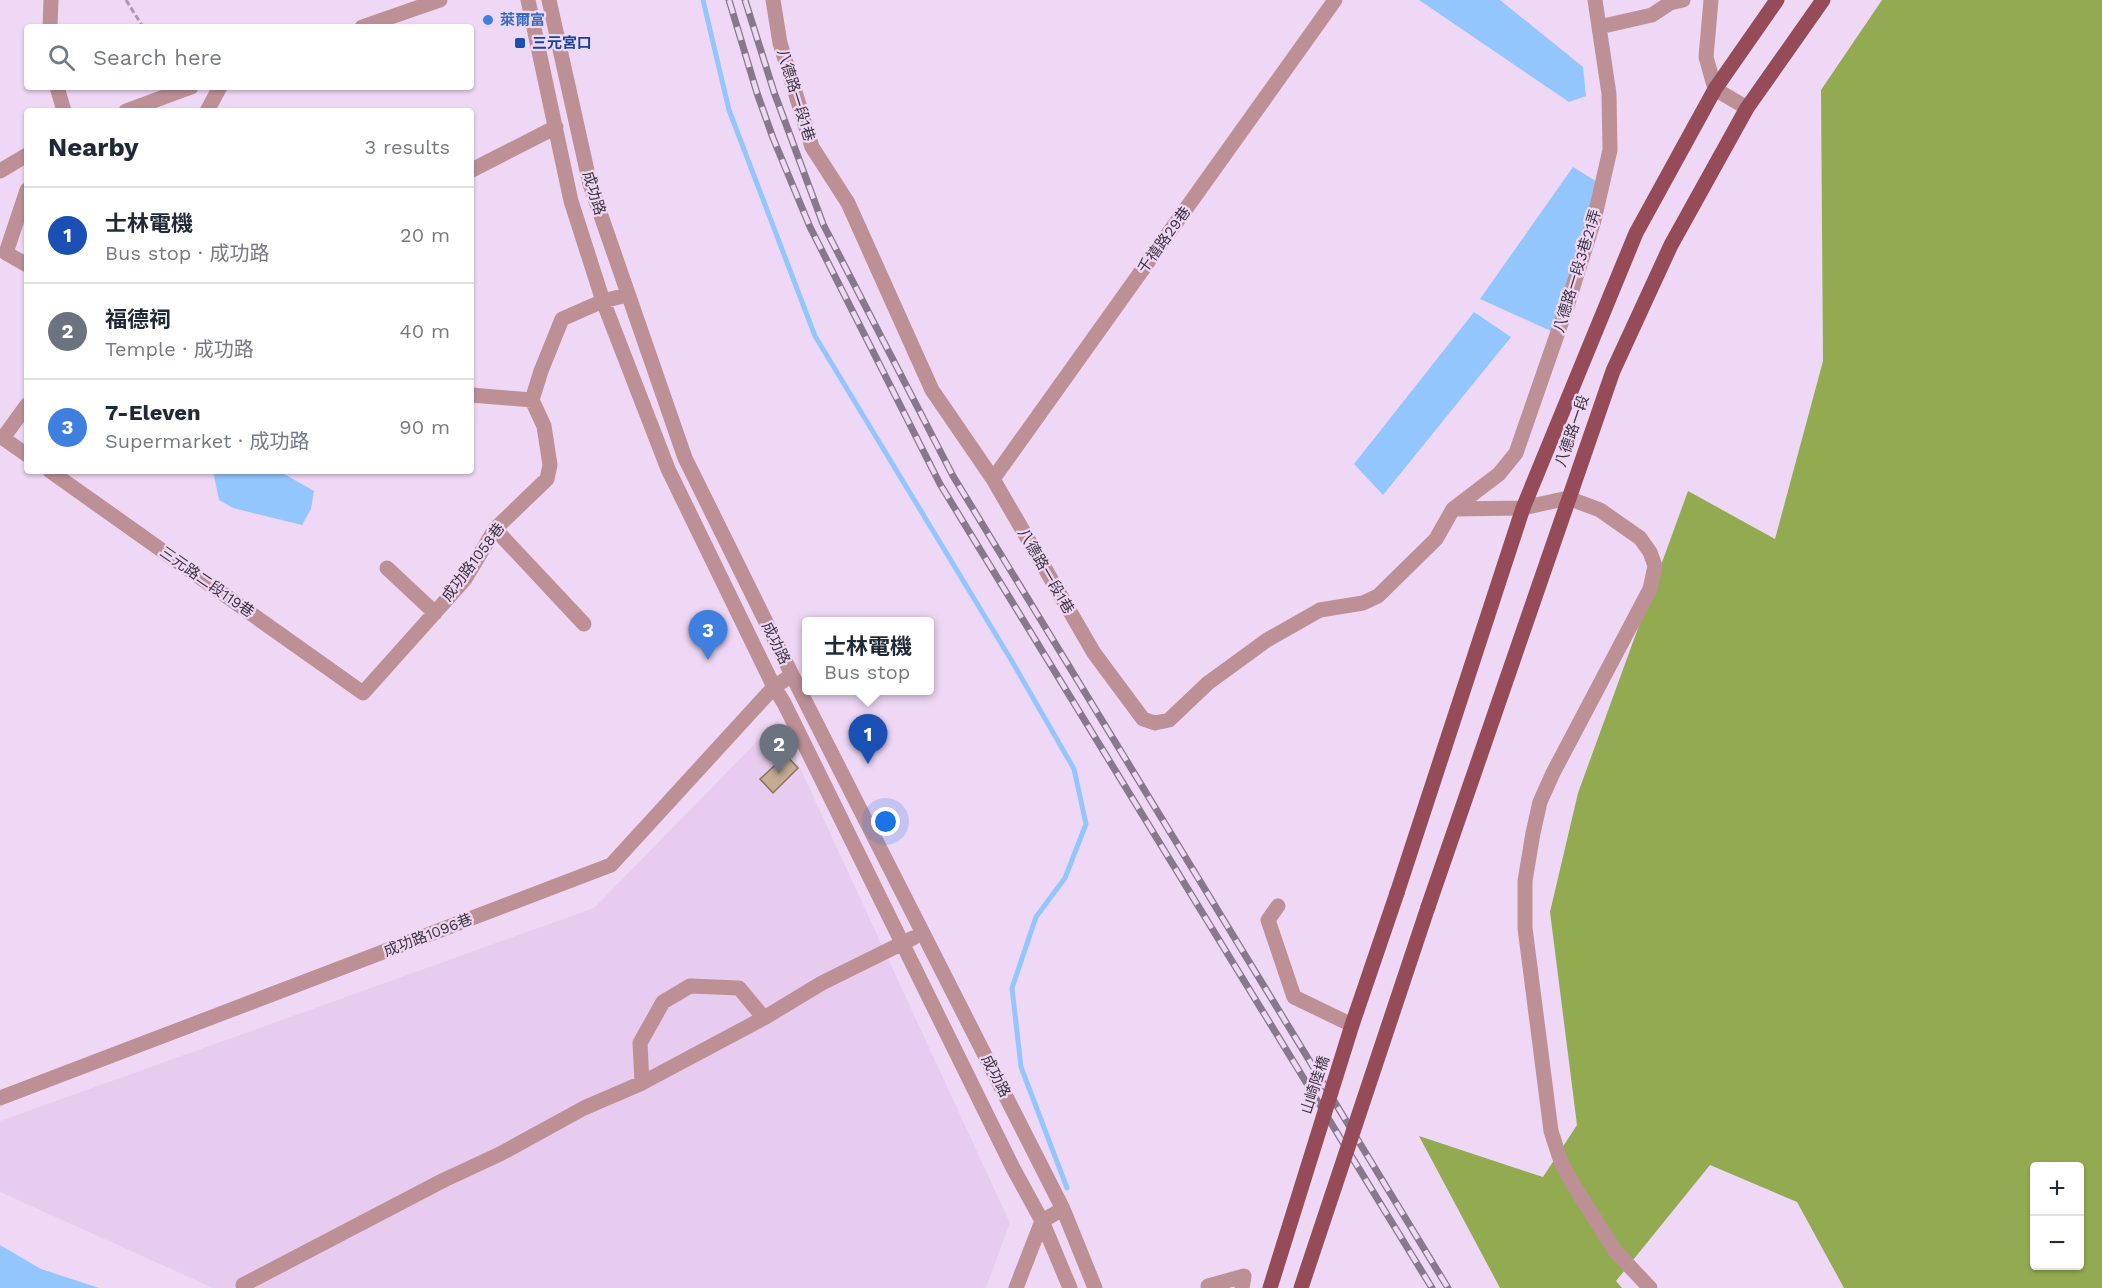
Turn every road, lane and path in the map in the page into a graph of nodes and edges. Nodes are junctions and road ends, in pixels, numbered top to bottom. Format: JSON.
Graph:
{"nodes":[{"id":1,"x":51,"y":0,"type":"edge"},
{"id":2,"x":126,"y":0,"type":"edge"},
{"id":3,"x":440,"y":0,"type":"edge"},
{"id":4,"x":528,"y":0,"type":"edge"},
{"id":5,"x":549,"y":0,"type":"edge"},
{"id":6,"x":773,"y":0,"type":"edge"},
{"id":7,"x":1335,"y":0,"type":"edge"},
{"id":8,"x":1595,"y":0,"type":"edge"},
{"id":9,"x":1683,"y":0,"type":"edge"},
{"id":10,"x":1710,"y":0,"type":"edge"},
{"id":11,"x":1777,"y":0,"type":"edge"},
{"id":12,"x":1822,"y":0,"type":"edge"},
{"id":13,"x":50,"y":24,"type":"edge"},
{"id":14,"x":141,"y":24,"type":"edge"},
{"id":15,"x":371,"y":24,"type":"edge"},
{"id":16,"x":1599,"y":27,"type":"junction"},
{"id":17,"x":1715,"y":89,"type":"junction"},
{"id":18,"x":58,"y":90,"type":"edge"},
{"id":19,"x":183,"y":90,"type":"edge"},
{"id":20,"x":218,"y":90,"type":"edge"},
{"id":21,"x":63,"y":108,"type":"edge"},
{"id":22,"x":134,"y":108,"type":"edge"},
{"id":23,"x":209,"y":108,"type":"edge"},
{"id":24,"x":1747,"y":108,"type":"junction"},
{"id":25,"x":556,"y":127,"type":"junction"},
{"id":26,"x":24,"y":157,"type":"edge"},
{"id":27,"x":474,"y":169,"type":"edge"},
{"id":28,"x":0,"y":171,"type":"edge"},
{"id":29,"x":24,"y":198,"type":"edge"},
{"id":30,"x":3,"y":254,"type":"edge"},
{"id":31,"x":24,"y":264,"type":"edge"},
{"id":32,"x":627,"y":296,"type":"junction"},
{"id":33,"x":603,"y":301,"type":"junction"},
{"id":34,"x":474,"y":395,"type":"edge"},
{"id":35,"x":532,"y":400,"type":"junction"},
{"id":36,"x":24,"y":409,"type":"edge"},
{"id":37,"x":2,"y":438,"type":"edge"},
{"id":38,"x":24,"y":453,"type":"edge"},
{"id":39,"x":54,"y":474,"type":"edge"},
{"id":40,"x":993,"y":479,"type":"junction"},
{"id":41,"x":1568,"y":498,"type":"junction"},
{"id":42,"x":1523,"y":508,"type":"junction"},
{"id":43,"x":1453,"y":509,"type":"junction"},
{"id":44,"x":495,"y":529,"type":"junction"},
{"id":45,"x":387,"y":568,"type":"dead end"},
{"id":46,"x":435,"y":613,"type":"junction"},
{"id":47,"x":584,"y":624,"type":"dead end"},
{"id":48,"x":792,"y":675,"type":"junction"},
{"id":49,"x":774,"y":687,"type":"junction"},
{"id":50,"x":363,"y":693,"type":"joint"},
{"id":51,"x":802,"y":695,"type":"edge"},
{"id":52,"x":802,"y":695,"type":"edge"},
{"id":53,"x":1397,"y":893,"type":"joint"},
{"id":54,"x":1278,"y":906,"type":"dead end"},
{"id":55,"x":924,"y":933,"type":"junction"},
{"id":56,"x":903,"y":942,"type":"junction"},
{"id":57,"x":764,"y":1018,"type":"junction"},
{"id":58,"x":1352,"y":1025,"type":"junction"},
{"id":59,"x":642,"y":1083,"type":"junction"},
{"id":60,"x":0,"y":1098,"type":"edge"},
{"id":61,"x":1063,"y":1209,"type":"junction"},
{"id":62,"x":1042,"y":1221,"type":"junction"},
{"id":63,"x":243,"y":1285,"type":"dead end"},
{"id":64,"x":1208,"y":1286,"type":"dead end"},
{"id":65,"x":1016,"y":1288,"type":"edge"},
{"id":66,"x":1070,"y":1288,"type":"edge"},
{"id":67,"x":1095,"y":1288,"type":"edge"},
{"id":68,"x":1242,"y":1288,"type":"edge"},
{"id":69,"x":1270,"y":1288,"type":"edge"},
{"id":70,"x":1301,"y":1288,"type":"edge"},
{"id":71,"x":1650,"y":1288,"type":"edge"}],
"edges":[{"from":1,"to":13,"type":"street"},
{"from":2,"to":14,"type":"path"},
{"from":3,"to":15,"type":"street"},
{"from":4,"to":25,"type":"street","name":"成功路"},
{"from":5,"to":32,"type":"street","name":"成功路"},
{"from":6,"to":40,"type":"street","name":"八德路一段1巷"},
{"from":7,"to":40,"type":"street","name":"千禧路29巷"},
{"from":8,"to":16,"type":"street","name":"八德路一段3巷21弄"},
{"from":9,"to":16,"type":"street"},
{"from":10,"to":17,"type":"street"},
{"from":11,"to":17,"type":"main road","name":"八德路一段"},
{"from":12,"to":24,"type":"main road","name":"八德路一段"},
{"from":16,"to":43,"type":"street","name":"八德路一段3巷21弄"},
{"from":17,"to":24,"type":"street"},
{"from":17,"to":42,"type":"main road","name":"八德路一段"},
{"from":18,"to":21,"type":"street"},
{"from":19,"to":22,"type":"street"},
{"from":20,"to":23,"type":"street"},
{"from":24,"to":41,"type":"main road","name":"八德路一段"},
{"from":25,"to":27,"type":"street"},
{"from":25,"to":33,"type":"street","name":"成功路"},
{"from":26,"to":28,"type":"street"},
{"from":29,"to":30,"type":"street"},
{"from":30,"to":31,"type":"street"},
{"from":32,"to":33,"type":"street"},
{"from":32,"to":48,"type":"street","name":"成功路"},
{"from":33,"to":35,"type":"street"},
{"from":33,"to":49,"type":"street","name":"成功路"},
{"from":34,"to":35,"type":"street"},
{"from":35,"to":44,"type":"street","name":"成功路1058巷"},
{"from":36,"to":37,"type":"street"},
{"from":37,"to":38,"type":"street"},
{"from":39,"to":50,"type":"street","name":"三元路二段119巷"},
{"from":40,"to":43,"type":"street","name":"八德路一段1巷"},
{"from":41,"to":42,"type":"street"},
{"from":41,"to":70,"type":"main road","name":"八德路一段","bridge":true},
{"from":41,"to":71,"type":"street"},
{"from":42,"to":43,"type":"street"},
{"from":42,"to":53,"type":"main road","name":"八德路一段"},
{"from":44,"to":46,"type":"street","name":"成功路1058巷"},
{"from":44,"to":47,"type":"street"},
{"from":45,"to":46,"type":"street"},
{"from":46,"to":50,"type":"street","name":"成功路1058巷"},
{"from":48,"to":49,"type":"street","name":"成功路1096巷"},
{"from":48,"to":52,"type":"street","name":"成功路"},
{"from":49,"to":56,"type":"street","name":"成功路"},
{"from":49,"to":60,"type":"street","name":"成功路1096巷"},
{"from":51,"to":55,"type":"street","name":"成功路"},
{"from":53,"to":58,"type":"main road","name":"山崎陸橋","bridge":true},
{"from":54,"to":58,"type":"street"},
{"from":55,"to":56,"type":"street"},
{"from":55,"to":61,"type":"street","name":"成功路"},
{"from":56,"to":57,"type":"street"},
{"from":56,"to":62,"type":"street","name":"成功路"},
{"from":57,"to":59,"type":"street"},
{"from":57,"to":59,"type":"street"},
{"from":58,"to":69,"type":"main road","name":"山崎陸橋","bridge":true},
{"from":59,"to":63,"type":"street"},
{"from":61,"to":62,"type":"street"},
{"from":61,"to":67,"type":"street","name":"成功路"},
{"from":62,"to":65,"type":"street"},
{"from":62,"to":66,"type":"street","name":"成功路"},
{"from":64,"to":68,"type":"street"}]}
